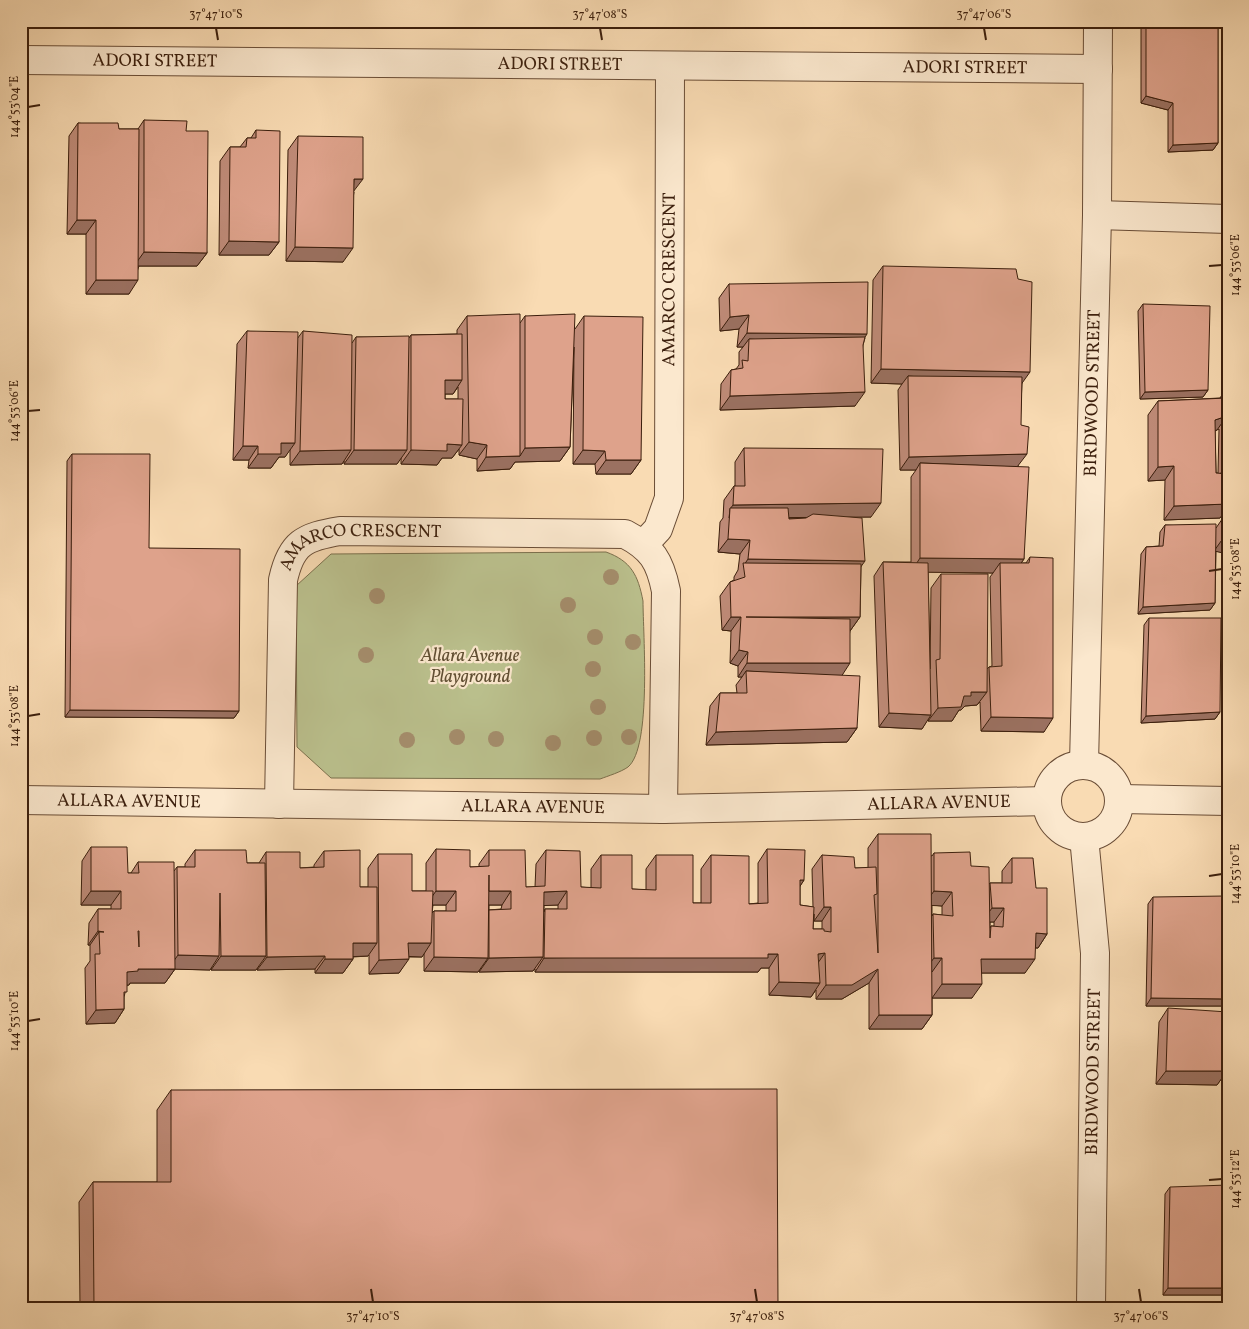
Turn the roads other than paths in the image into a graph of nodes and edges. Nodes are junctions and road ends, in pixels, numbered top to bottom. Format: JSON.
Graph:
{"nodes":[{"id":1,"x":1098,"y":21,"type":"edge"},
{"id":2,"x":21,"y":60,"type":"edge"},
{"id":3,"x":670,"y":66,"type":"junction"},
{"id":4,"x":1098,"y":69,"type":"junction"},
{"id":5,"x":1097,"y":215,"type":"junction"},
{"id":6,"x":1228,"y":219,"type":"edge"},
{"id":7,"x":644,"y":544,"type":"junction"},
{"id":8,"x":1084,"y":764,"type":"junction"},
{"id":9,"x":1120,"y":799,"type":"junction"},
{"id":10,"x":21,"y":800,"type":"edge"},
{"id":11,"x":1046,"y":801,"type":"junction"},
{"id":12,"x":1228,"y":801,"type":"edge"},
{"id":13,"x":279,"y":804,"type":"junction"},
{"id":14,"x":663,"y":809,"type":"junction"},
{"id":15,"x":1084,"y":837,"type":"junction"},
{"id":16,"x":1091,"y":1308,"type":"edge"}],
"edges":[{"from":1,"to":4,"type":"street","name":"BIRDWOOD STREET"},
{"from":2,"to":3,"type":"street","name":"ADORI STREET"},
{"from":3,"to":4,"type":"street","name":"ADORI STREET"},
{"from":3,"to":7,"type":"street","name":"AMARCO CRESCENT"},
{"from":4,"to":5,"type":"street","name":"BIRDWOOD STREET"},
{"from":5,"to":6,"type":"street"},
{"from":5,"to":8,"type":"street","name":"BIRDWOOD STREET"},
{"from":7,"to":13,"type":"street","name":"AMARCO CRESCENT"},
{"from":7,"to":14,"type":"street","name":"AMARCO CRESCENT"},
{"from":8,"to":9,"type":"street"},
{"from":8,"to":11,"type":"street"},
{"from":9,"to":12,"type":"street"},
{"from":9,"to":15,"type":"street"},
{"from":10,"to":13,"type":"street","name":"ALLARA AVENUE"},
{"from":11,"to":14,"type":"street","name":"ALLARA AVENUE"},
{"from":11,"to":15,"type":"street"},
{"from":13,"to":14,"type":"street","name":"ALLARA AVENUE"},
{"from":15,"to":16,"type":"street","name":"BIRDWOOD STREET"}]}
